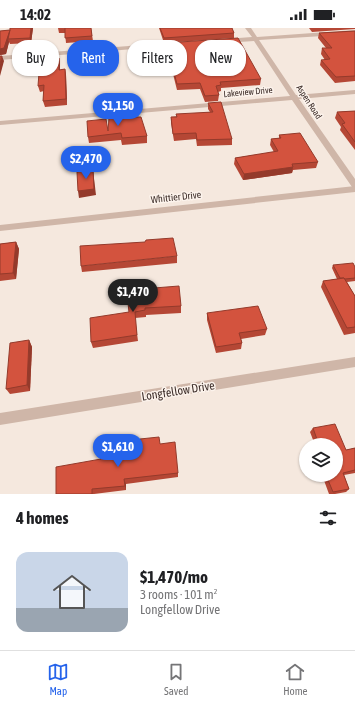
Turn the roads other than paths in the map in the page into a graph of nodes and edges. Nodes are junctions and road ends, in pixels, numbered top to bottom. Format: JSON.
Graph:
{"nodes":[{"id":1,"x":248,"y":28,"type":"edge"},
{"id":2,"x":355,"y":32,"type":"edge"},
{"id":3,"x":256,"y":39,"type":"junction"},
{"id":4,"x":243,"y":40,"type":"edge"},
{"id":5,"x":127,"y":48,"type":"edge"},
{"id":6,"x":0,"y":58,"type":"edge"},
{"id":7,"x":355,"y":92,"type":"edge"},
{"id":8,"x":295,"y":98,"type":"junction"},
{"id":9,"x":0,"y":123,"type":"edge"},
{"id":10,"x":355,"y":185,"type":"edge"},
{"id":11,"x":355,"y":189,"type":"edge"},
{"id":12,"x":0,"y":228,"type":"edge"},
{"id":13,"x":355,"y":362,"type":"edge"},
{"id":14,"x":0,"y":419,"type":"edge"}],
"edges":[{"from":1,"to":3,"type":"street","name":"Aspen Road"},
{"from":2,"to":3,"type":"street"},
{"from":3,"to":4,"type":"street"},
{"from":3,"to":8,"type":"street","name":"Aspen Road"},
{"from":5,"to":6,"type":"street"},
{"from":7,"to":8,"type":"street","name":"Lakeview Drive"},
{"from":8,"to":9,"type":"street","name":"Lakeview Drive"},
{"from":8,"to":10,"type":"street","name":"Aspen Road"},
{"from":11,"to":12,"type":"street","name":"Whittier Drive"},
{"from":13,"to":14,"type":"street","name":"Longfellow Drive"}]}
